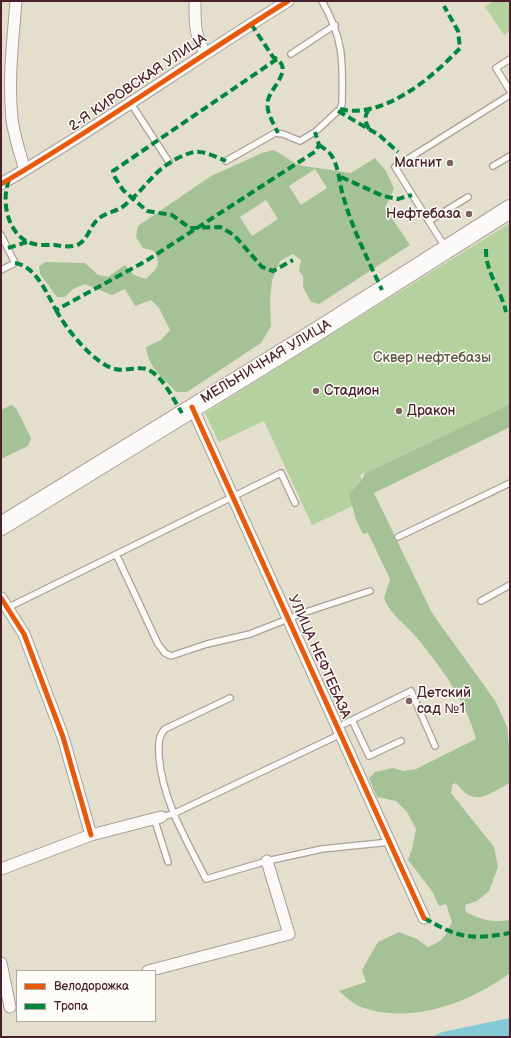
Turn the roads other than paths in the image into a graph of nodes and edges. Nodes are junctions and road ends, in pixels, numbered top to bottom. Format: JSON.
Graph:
{"nodes":[{"id":1,"x":16,"y":1,"type":"edge"},
{"id":2,"x":195,"y":1,"type":"edge"},
{"id":3,"x":288,"y":1,"type":"edge"},
{"id":4,"x":322,"y":1,"type":"edge"},
{"id":5,"x":335,"y":25,"type":"junction"},
{"id":6,"x":205,"y":52,"type":"junction"},
{"id":7,"x":291,"y":54,"type":"dead end"},
{"id":8,"x":510,"y":59,"type":"edge"},
{"id":9,"x":510,"y":91,"type":"edge"},
{"id":10,"x":510,"y":95,"type":"edge"},
{"id":11,"x":130,"y":102,"type":"junction"},
{"id":12,"x":510,"y":156,"type":"edge"},
{"id":13,"x":226,"y":161,"type":"dead end"},
{"id":14,"x":169,"y":162,"type":"dead end"},
{"id":15,"x":493,"y":166,"type":"dead end"},
{"id":16,"x":25,"y":170,"type":"junction"},
{"id":17,"x":1,"y":184,"type":"edge"},
{"id":18,"x":468,"y":197,"type":"dead end"},
{"id":19,"x":510,"y":209,"type":"edge"},
{"id":20,"x":429,"y":221,"type":"junction"},
{"id":21,"x":1,"y":235,"type":"edge"},
{"id":22,"x":446,"y":249,"type":"junction"},
{"id":23,"x":1,"y":270,"type":"edge"},
{"id":24,"x":192,"y":407,"type":"junction"},
{"id":25,"x":510,"y":483,"type":"edge"},
{"id":26,"x":233,"y":496,"type":"junction"},
{"id":27,"x":295,"y":503,"type":"dead end"},
{"id":28,"x":1,"y":526,"type":"edge"},
{"id":29,"x":398,"y":537,"type":"dead end"},
{"id":30,"x":116,"y":554,"type":"junction"},
{"id":31,"x":510,"y":585,"type":"edge"},
{"id":32,"x":370,"y":591,"type":"dead end"},
{"id":33,"x":481,"y":601,"type":"dead end"},
{"id":34,"x":4,"y":603,"type":"edge"},
{"id":35,"x":288,"y":619,"type":"junction"},
{"id":36,"x":230,"y":698,"type":"dead end"},
{"id":37,"x":352,"y":720,"type":"junction"},
{"id":38,"x":342,"y":729,"type":"junction"},
{"id":39,"x":401,"y":741,"type":"dead end"},
{"id":40,"x":435,"y":746,"type":"dead end"},
{"id":41,"x":173,"y":814,"type":"junction"},
{"id":42,"x":157,"y":818,"type":"junction"},
{"id":43,"x":91,"y":835,"type":"junction"},
{"id":44,"x":390,"y":842,"type":"junction"},
{"id":45,"x":267,"y":861,"type":"junction"},
{"id":46,"x":168,"y":862,"type":"dead end"},
{"id":47,"x":1,"y":869,"type":"edge"},
{"id":48,"x":424,"y":918,"type":"dead end"},
{"id":49,"x":1,"y":963,"type":"edge"},
{"id":50,"x":152,"y":970,"type":"edge"},
{"id":51,"x":9,"y":1007,"type":"edge"}],
"edges":[{"from":1,"to":16,"type":"street"},
{"from":2,"to":6,"type":"street"},
{"from":3,"to":6,"type":"street","name":"2-Я КИРОВСКАЯ УЛИЦА"},
{"from":4,"to":5,"type":"lane"},
{"from":5,"to":7,"type":"lane"},
{"from":5,"to":13,"type":"lane"},
{"from":6,"to":11,"type":"street","name":"2-Я КИРОВСКАЯ УЛИЦА"},
{"from":8,"to":9,"type":"lane"},
{"from":10,"to":20,"type":"lane"},
{"from":11,"to":14,"type":"lane"},
{"from":11,"to":16,"type":"street","name":"2-Я КИРОВСКАЯ УЛИЦА"},
{"from":12,"to":15,"type":"lane"},
{"from":16,"to":17,"type":"street","name":"2-Я КИРОВСКАЯ УЛИЦА"},
{"from":18,"to":20,"type":"lane"},
{"from":19,"to":22,"type":"main road","name":"МЕЛЬНИЧНАЯ УЛИЦА"},
{"from":20,"to":22,"type":"lane"},
{"from":21,"to":23,"type":"lane"},
{"from":22,"to":24,"type":"main road","name":"МЕЛЬНИЧНАЯ УЛИЦА"},
{"from":24,"to":26,"type":"street","name":"УЛИЦА НЕФТЕБАЗА"},
{"from":24,"to":28,"type":"main road","name":"МЕЛЬНИЧНАЯ УЛИЦА"},
{"from":25,"to":29,"type":"lane"},
{"from":26,"to":27,"type":"lane"},
{"from":26,"to":30,"type":"lane"},
{"from":26,"to":35,"type":"street","name":"УЛИЦА НЕФТЕБАЗА"},
{"from":30,"to":34,"type":"lane"},
{"from":30,"to":35,"type":"lane"},
{"from":31,"to":33,"type":"lane"},
{"from":32,"to":35,"type":"lane"},
{"from":34,"to":43,"type":"street"},
{"from":35,"to":38,"type":"street","name":"УЛИЦА НЕФТЕБАЗА"},
{"from":36,"to":41,"type":"lane"},
{"from":37,"to":38,"type":"lane"},
{"from":37,"to":39,"type":"lane"},
{"from":37,"to":40,"type":"lane"},
{"from":38,"to":41,"type":"lane"},
{"from":38,"to":44,"type":"street","name":"УЛИЦА НЕФТЕБАЗА"},
{"from":41,"to":42,"type":"lane"},
{"from":41,"to":45,"type":"lane"},
{"from":42,"to":43,"type":"street"},
{"from":42,"to":46,"type":"lane"},
{"from":43,"to":47,"type":"street"},
{"from":44,"to":45,"type":"lane"},
{"from":44,"to":48,"type":"street","name":"УЛИЦА НЕФТЕБАЗА"},
{"from":45,"to":50,"type":"street"},
{"from":49,"to":51,"type":"street"}]}
